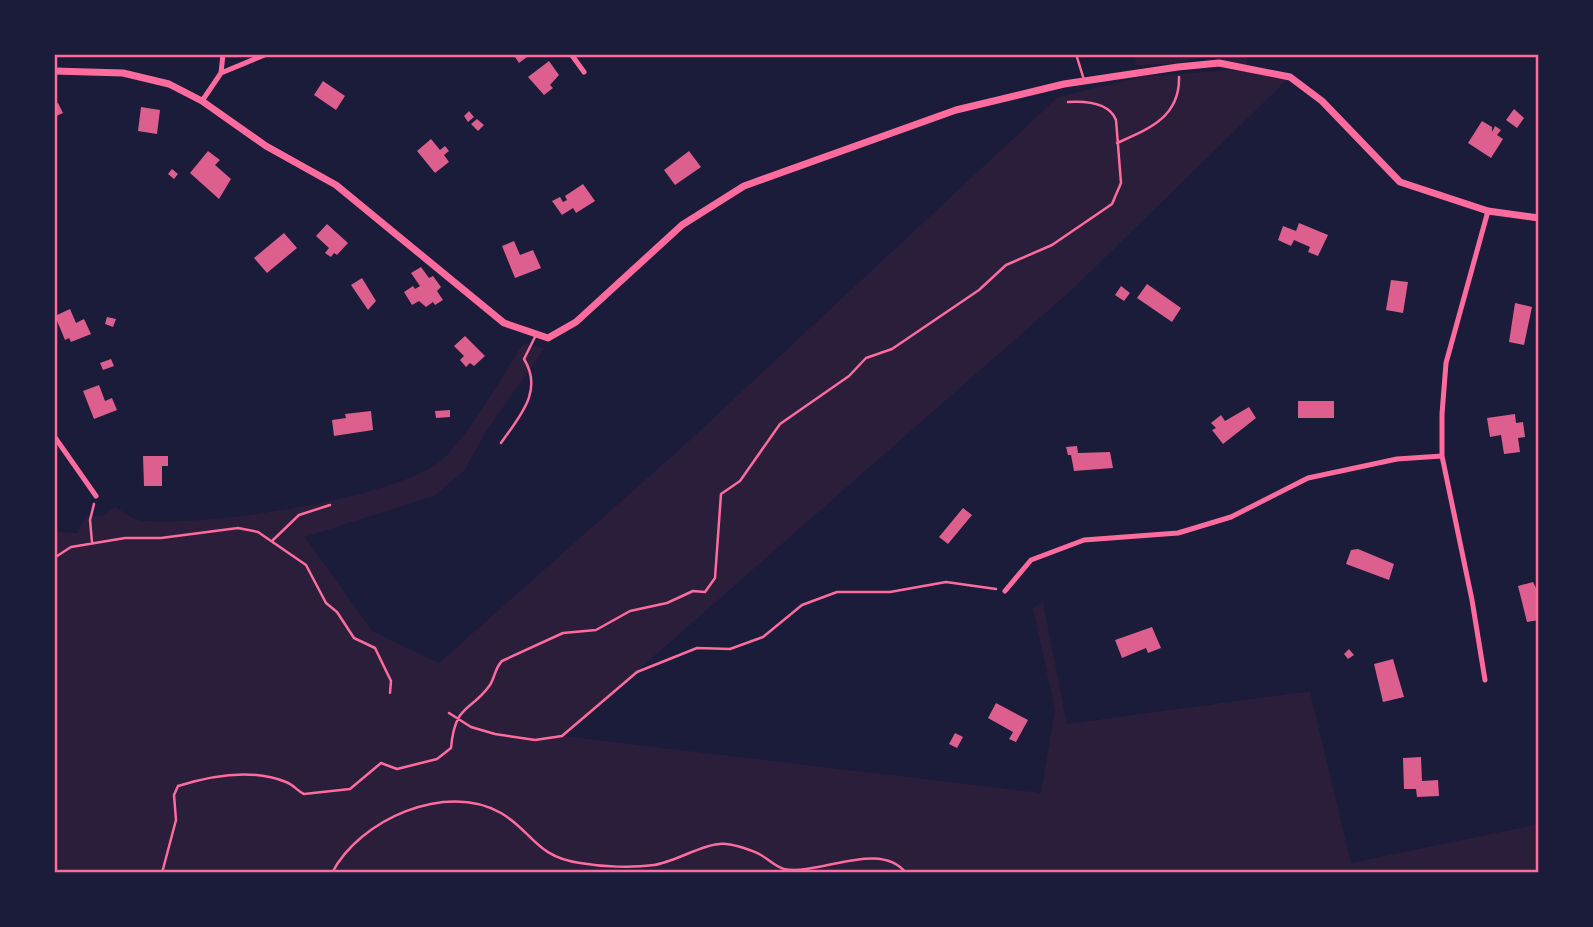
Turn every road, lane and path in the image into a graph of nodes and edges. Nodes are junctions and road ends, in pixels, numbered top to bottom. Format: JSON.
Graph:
{"nodes":[{"id":1,"x":223,"y":54,"type":"edge"},
{"id":2,"x":570,"y":54,"type":"edge"},
{"id":3,"x":1076,"y":54,"type":"edge"},
{"id":4,"x":263,"y":55,"type":"edge"},
{"id":5,"x":1178,"y":66,"type":"junction"},
{"id":6,"x":54,"y":71,"type":"edge"},
{"id":7,"x":584,"y":72,"type":"dead end"},
{"id":8,"x":221,"y":73,"type":"junction"},
{"id":9,"x":1084,"y":80,"type":"junction"},
{"id":10,"x":202,"y":101,"type":"junction"},
{"id":11,"x":1068,"y":102,"type":"dead end"},
{"id":12,"x":1117,"y":143,"type":"junction"},
{"id":13,"x":1488,"y":211,"type":"junction"},
{"id":14,"x":1539,"y":218,"type":"edge"},
{"id":15,"x":536,"y":335,"type":"junction"},
{"id":16,"x":54,"y":436,"type":"edge"},
{"id":17,"x":501,"y":443,"type":"dead end"},
{"id":18,"x":1442,"y":456,"type":"junction"},
{"id":19,"x":96,"y":496,"type":"joint"},
{"id":20,"x":330,"y":505,"type":"dead end"},
{"id":21,"x":273,"y":540,"type":"junction"},
{"id":22,"x":92,"y":542,"type":"junction"},
{"id":23,"x":54,"y":558,"type":"edge"},
{"id":24,"x":1005,"y":591,"type":"joint"},
{"id":25,"x":1485,"y":680,"type":"dead end"},
{"id":26,"x":390,"y":693,"type":"dead end"},
{"id":27,"x":449,"y":713,"type":"dead end"},
{"id":28,"x":458,"y":719,"type":"junction"},
{"id":29,"x":162,"y":873,"type":"edge"},
{"id":30,"x":332,"y":873,"type":"edge"},
{"id":31,"x":906,"y":873,"type":"edge"}],
"edges":[{"from":1,"to":8,"type":"street"},
{"from":2,"to":7,"type":"street"},
{"from":3,"to":9,"type":"lane"},
{"from":4,"to":8,"type":"street"},
{"from":5,"to":9,"type":"street"},
{"from":5,"to":12,"type":"path"},
{"from":5,"to":13,"type":"street"},
{"from":6,"to":10,"type":"street"},
{"from":8,"to":10,"type":"street"},
{"from":9,"to":15,"type":"street"},
{"from":10,"to":15,"type":"street"},
{"from":11,"to":12,"type":"path"},
{"from":12,"to":28,"type":"path"},
{"from":13,"to":14,"type":"street"},
{"from":13,"to":18,"type":"street"},
{"from":15,"to":17,"type":"lane"},
{"from":16,"to":19,"type":"street"},
{"from":18,"to":24,"type":"street"},
{"from":18,"to":25,"type":"street"},
{"from":19,"to":22,"type":"path"},
{"from":20,"to":21,"type":"path"},
{"from":21,"to":22,"type":"path"},
{"from":21,"to":26,"type":"path"},
{"from":22,"to":23,"type":"path"},
{"from":24,"to":28,"type":"path"},
{"from":27,"to":28,"type":"path"},
{"from":28,"to":29,"type":"path"},
{"from":30,"to":31,"type":"path"}]}
